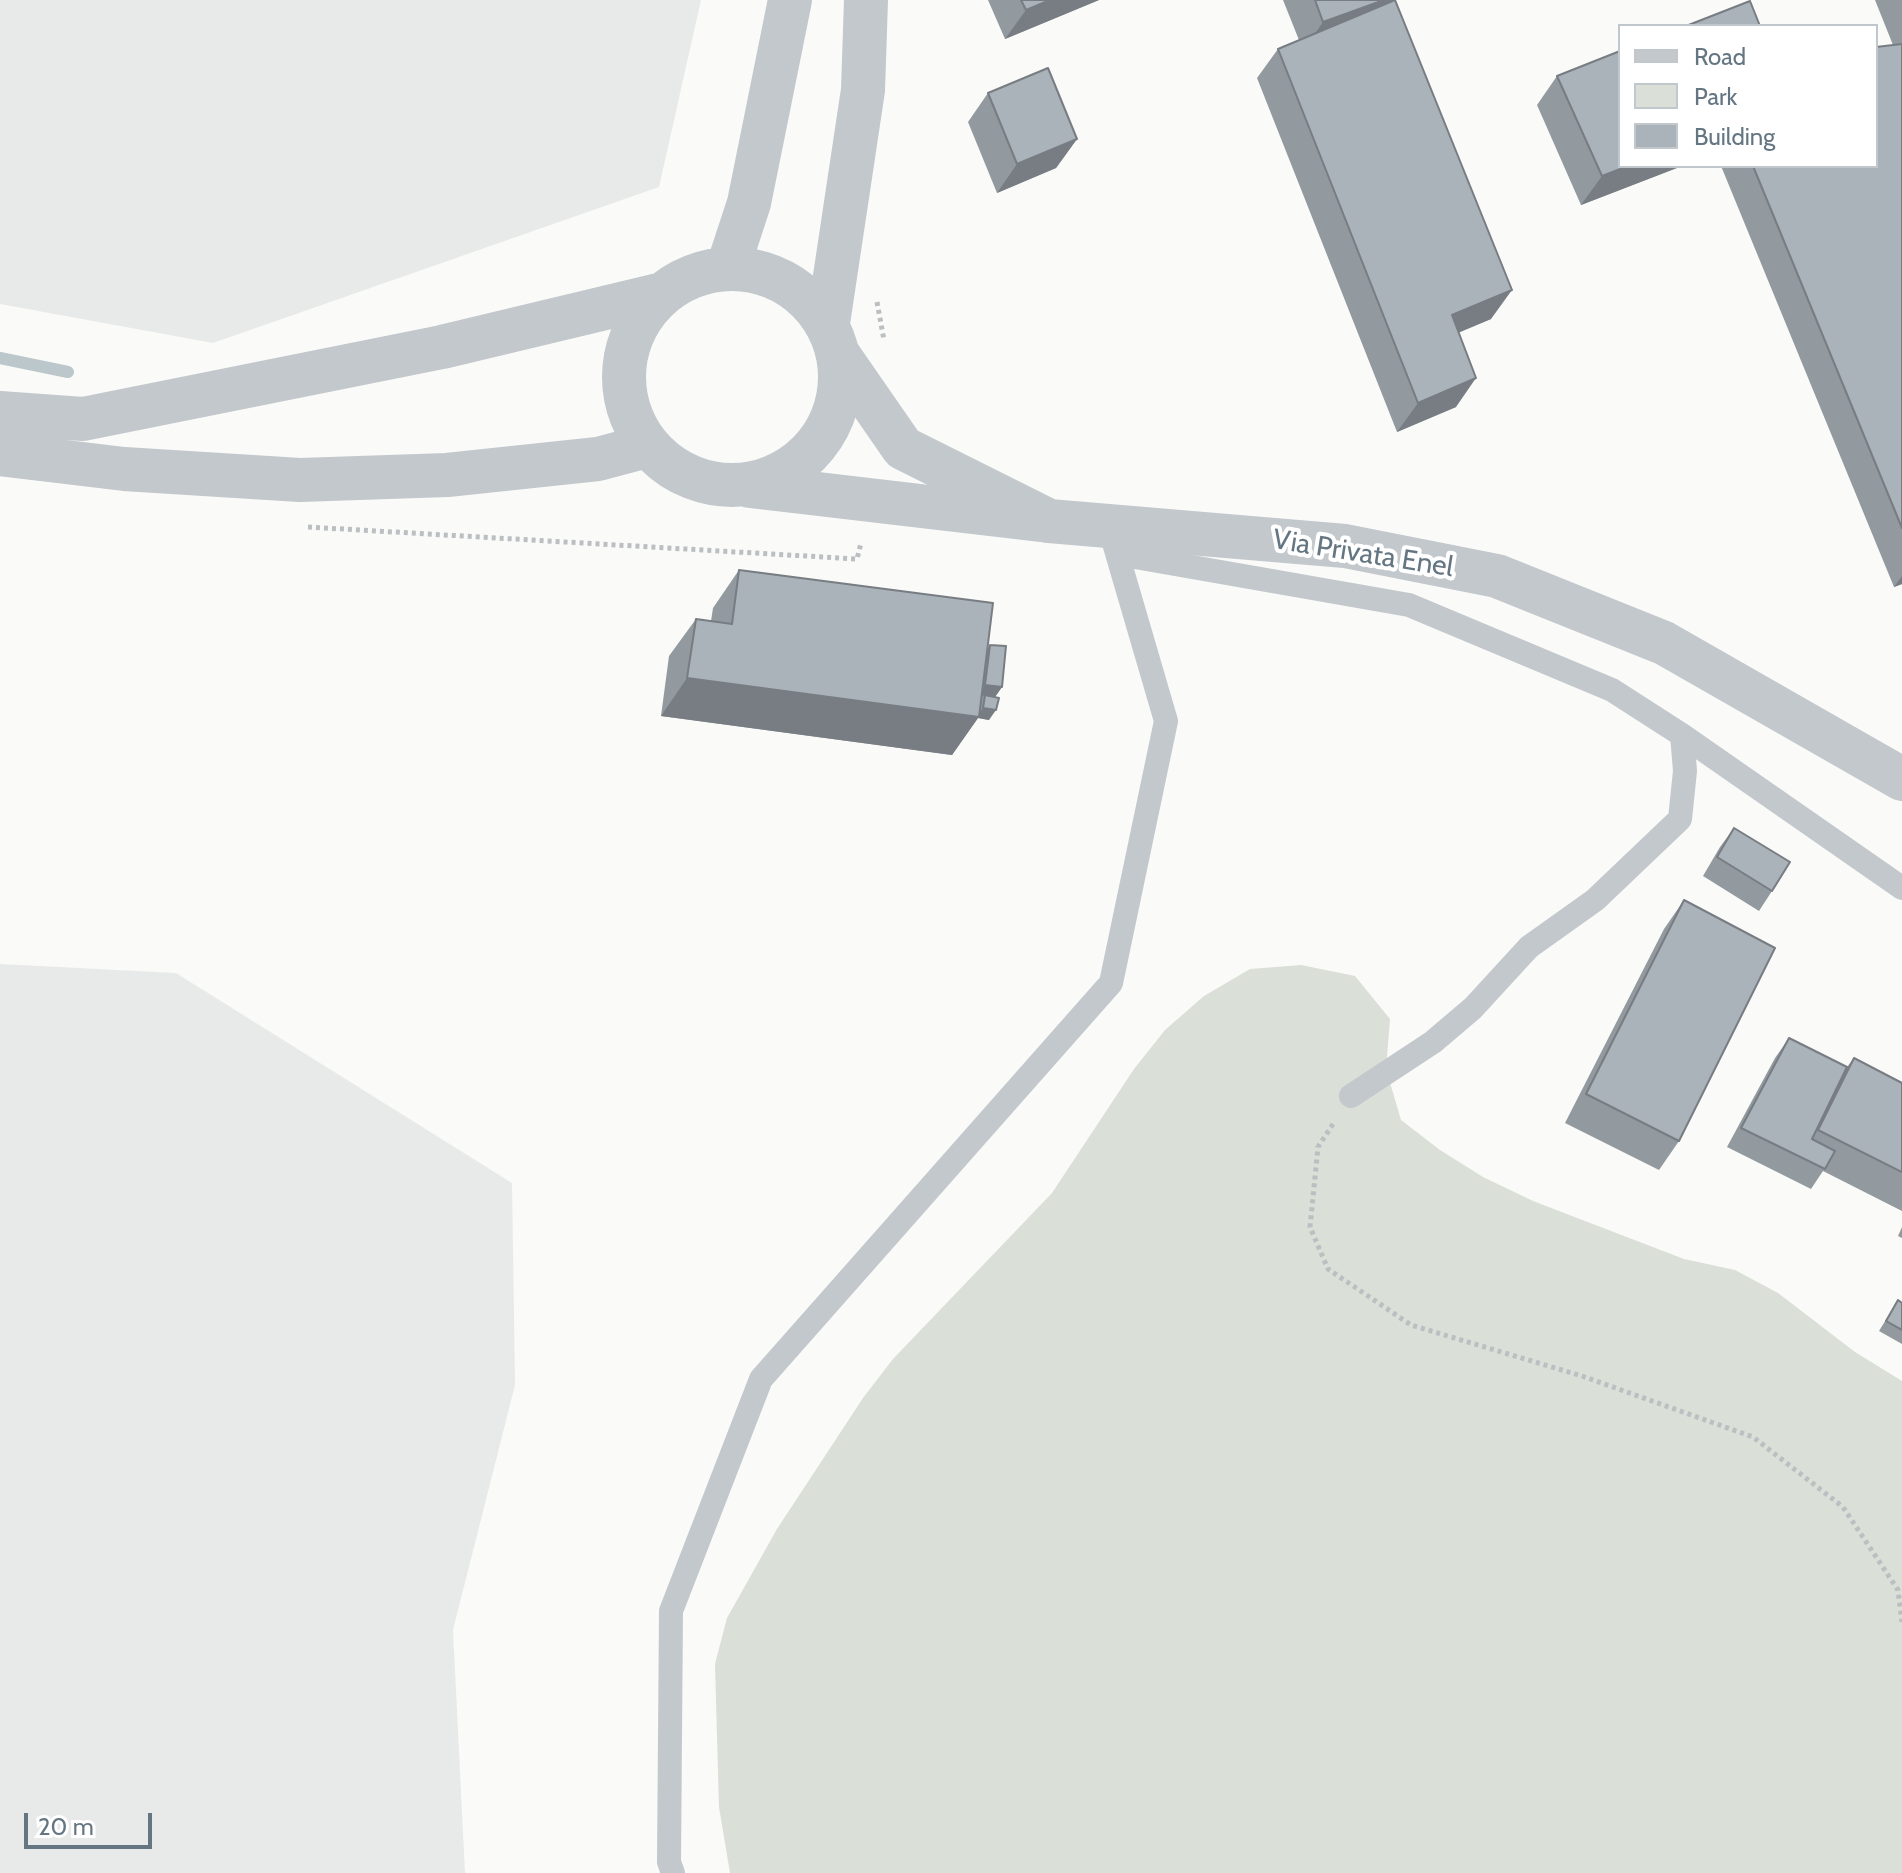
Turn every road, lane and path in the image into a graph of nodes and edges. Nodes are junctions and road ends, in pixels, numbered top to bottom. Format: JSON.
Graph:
{"nodes":[{"id":1,"x":790,"y":0,"type":"edge"},
{"id":2,"x":866,"y":0,"type":"edge"},
{"id":3,"x":728,"y":267,"type":"junction"},
{"id":4,"x":659,"y":295,"type":"junction"},
{"id":5,"x":834,"y":340,"type":"junction"},
{"id":6,"x":0,"y":413,"type":"edge"},
{"id":7,"x":647,"y":446,"type":"junction"},
{"id":8,"x":0,"y":454,"type":"edge"},
{"id":9,"x":747,"y":486,"type":"junction"},
{"id":10,"x":1049,"y":521,"type":"junction"},
{"id":11,"x":1113,"y":540,"type":"junction"},
{"id":12,"x":1682,"y":735,"type":"junction"},
{"id":13,"x":1902,"y":779,"type":"edge"},
{"id":14,"x":1902,"y":888,"type":"edge"},
{"id":15,"x":1351,"y":1096,"type":"joint"},
{"id":16,"x":1902,"y":1622,"type":"edge"},
{"id":17,"x":673,"y":1873,"type":"edge"}],
"edges":[{"from":1,"to":3,"type":"street"},
{"from":2,"to":5,"type":"street"},
{"from":3,"to":4,"type":"street"},
{"from":3,"to":5,"type":"street"},
{"from":4,"to":6,"type":"street"},
{"from":4,"to":7,"type":"street"},
{"from":5,"to":9,"type":"street"},
{"from":5,"to":10,"type":"street","name":"Via Privata Enel"},
{"from":7,"to":8,"type":"street"},
{"from":7,"to":9,"type":"street"},
{"from":9,"to":10,"type":"street"},
{"from":10,"to":11,"type":"street","name":"Via Privata Enel"},
{"from":11,"to":12,"type":"lane"},
{"from":11,"to":13,"type":"street","name":"Via Privata Enel"},
{"from":11,"to":17,"type":"lane"},
{"from":12,"to":14,"type":"lane"},
{"from":12,"to":15,"type":"lane"},
{"from":15,"to":16,"type":"path"}]}
